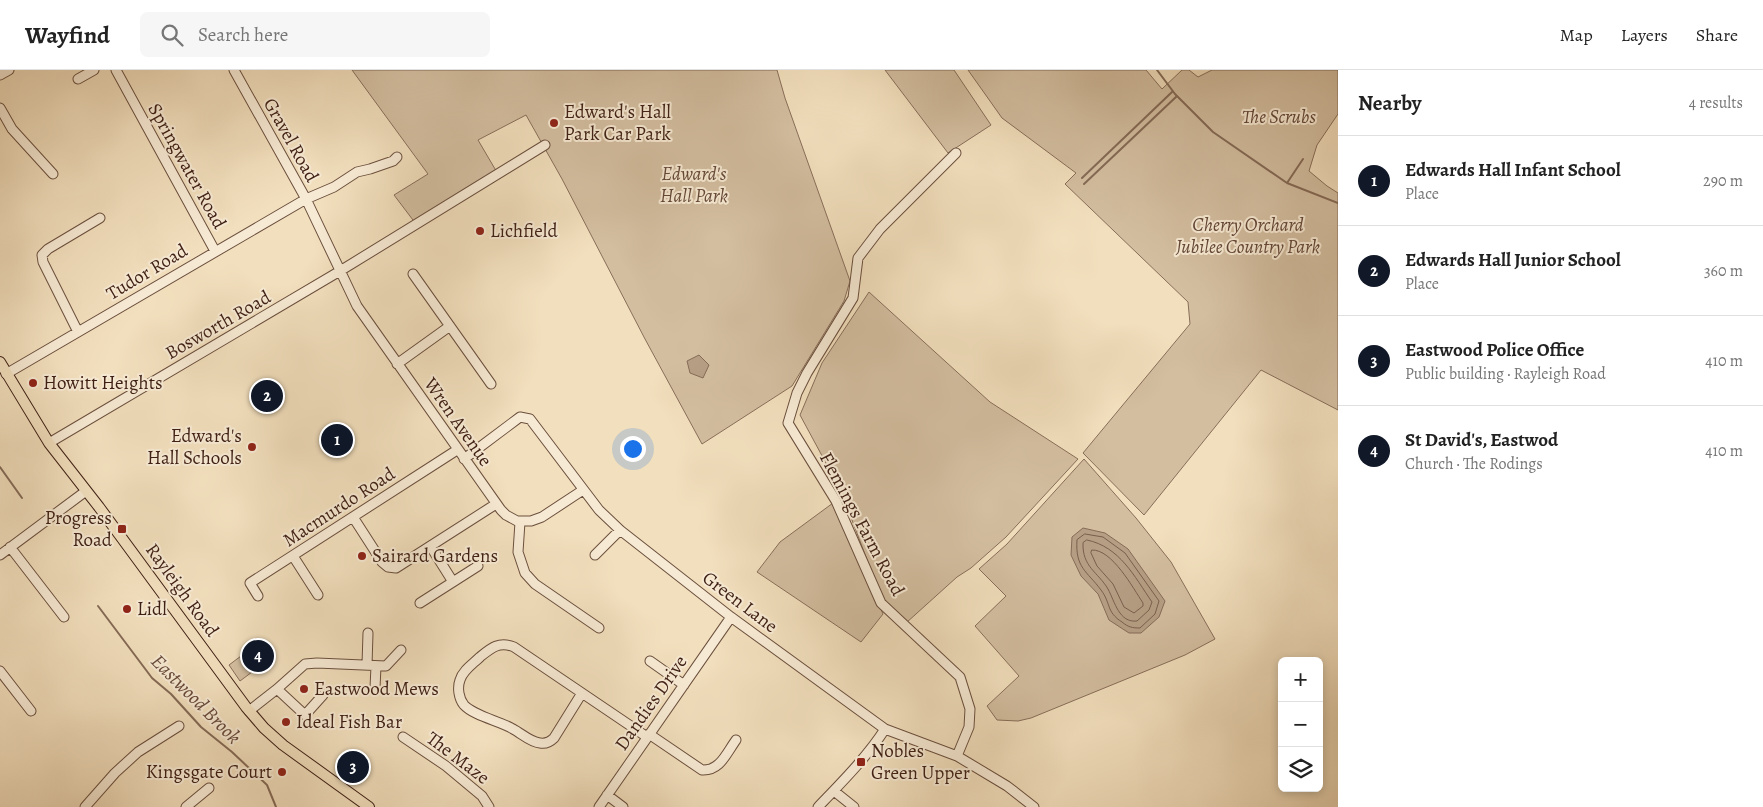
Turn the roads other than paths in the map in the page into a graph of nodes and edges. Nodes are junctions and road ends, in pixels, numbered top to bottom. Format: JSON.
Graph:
{"nodes":[{"id":1,"x":9,"y":70,"type":"edge"},
{"id":2,"x":94,"y":70,"type":"edge"},
{"id":3,"x":116,"y":70,"type":"edge"},
{"id":4,"x":234,"y":70,"type":"edge"},
{"id":5,"x":0,"y":75,"type":"edge"},
{"id":6,"x":78,"y":80,"type":"dead end"},
{"id":7,"x":0,"y":108,"type":"edge"},
{"id":8,"x":546,"y":145,"type":"dead end"},
{"id":9,"x":956,"y":153,"type":"dead end"},
{"id":10,"x":397,"y":157,"type":"dead end"},
{"id":11,"x":53,"y":174,"type":"dead end"},
{"id":12,"x":306,"y":199,"type":"junction"},
{"id":13,"x":100,"y":218,"type":"dead end"},
{"id":14,"x":215,"y":251,"type":"junction"},
{"id":15,"x":340,"y":271,"type":"junction"},
{"id":16,"x":412,"y":274,"type":"dead end"},
{"id":17,"x":450,"y":326,"type":"junction"},
{"id":18,"x":78,"y":332,"type":"junction"},
{"id":19,"x":0,"y":362,"type":"edge"},
{"id":20,"x":397,"y":364,"type":"junction"},
{"id":21,"x":6,"y":374,"type":"junction"},
{"id":22,"x":491,"y":384,"type":"dead end"},
{"id":23,"x":50,"y":444,"type":"junction"},
{"id":24,"x":457,"y":450,"type":"junction"},
{"id":25,"x":464,"y":458,"type":"junction"},
{"id":26,"x":583,"y":490,"type":"junction"},
{"id":27,"x":86,"y":491,"type":"junction"},
{"id":28,"x":496,"y":504,"type":"junction"},
{"id":29,"x":353,"y":517,"type":"junction"},
{"id":30,"x":520,"y":522,"type":"junction"},
{"id":31,"x":620,"y":530,"type":"junction"},
{"id":32,"x":431,"y":546,"type":"junction"},
{"id":33,"x":10,"y":547,"type":"junction"},
{"id":34,"x":0,"y":555,"type":"edge"},
{"id":35,"x":594,"y":555,"type":"dead end"},
{"id":36,"x":293,"y":556,"type":"junction"},
{"id":37,"x":478,"y":566,"type":"dead end"},
{"id":38,"x":453,"y":582,"type":"junction"},
{"id":39,"x":318,"y":595,"type":"dead end"},
{"id":40,"x":258,"y":596,"type":"dead end"},
{"id":41,"x":420,"y":603,"type":"dead end"},
{"id":42,"x":64,"y":616,"type":"dead end"},
{"id":43,"x":730,"y":617,"type":"junction"},
{"id":44,"x":600,"y":628,"type":"dead end"},
{"id":45,"x":368,"y":633,"type":"dead end"},
{"id":46,"x":401,"y":650,"type":"dead end"},
{"id":47,"x":650,"y":661,"type":"dead end"},
{"id":48,"x":372,"y":665,"type":"junction"},
{"id":49,"x":0,"y":670,"type":"edge"},
{"id":50,"x":684,"y":685,"type":"junction"},
{"id":51,"x":375,"y":688,"type":"dead end"},
{"id":52,"x":277,"y":689,"type":"junction"},
{"id":53,"x":582,"y":693,"type":"junction"},
{"id":54,"x":323,"y":695,"type":"dead end"},
{"id":55,"x":31,"y":711,"type":"dead end"},
{"id":56,"x":249,"y":711,"type":"junction"},
{"id":57,"x":179,"y":726,"type":"dead end"},
{"id":58,"x":885,"y":729,"type":"junction"},
{"id":59,"x":648,"y":735,"type":"junction"},
{"id":60,"x":403,"y":737,"type":"dead end"},
{"id":61,"x":736,"y":740,"type":"dead end"},
{"id":62,"x":957,"y":756,"type":"junction"},
{"id":63,"x":209,"y":788,"type":"dead end"},
{"id":64,"x":834,"y":791,"type":"junction"},
{"id":65,"x":607,"y":795,"type":"junction"},
{"id":66,"x":85,"y":807,"type":"edge"},
{"id":67,"x":186,"y":807,"type":"edge"},
{"id":68,"x":369,"y":807,"type":"edge"},
{"id":69,"x":489,"y":807,"type":"edge"},
{"id":70,"x":599,"y":807,"type":"edge"},
{"id":71,"x":623,"y":807,"type":"edge"},
{"id":72,"x":818,"y":807,"type":"edge"},
{"id":73,"x":854,"y":807,"type":"edge"},
{"id":74,"x":1034,"y":807,"type":"edge"}],
"edges":[{"from":1,"to":5,"type":"street"},
{"from":2,"to":6,"type":"street"},
{"from":3,"to":14,"type":"street","name":"Springwater Road"},
{"from":4,"to":12,"type":"street","name":"Gravel Road"},
{"from":7,"to":11,"type":"street"},
{"from":8,"to":15,"type":"street","name":"Bosworth Road"},
{"from":9,"to":62,"type":"street","name":"Flemings Farm Road"},
{"from":10,"to":12,"type":"street","name":"Tudor Road"},
{"from":12,"to":14,"type":"street","name":"Tudor Road"},
{"from":12,"to":15,"type":"street","name":"Gravel Road"},
{"from":13,"to":18,"type":"street"},
{"from":14,"to":18,"type":"street","name":"Tudor Road"},
{"from":15,"to":20,"type":"street","name":"Wren Avenue"},
{"from":15,"to":23,"type":"street","name":"Bosworth Road"},
{"from":16,"to":17,"type":"street"},
{"from":17,"to":20,"type":"street"},
{"from":17,"to":22,"type":"street"},
{"from":18,"to":21,"type":"street","name":"Tudor Road"},
{"from":19,"to":21,"type":"main road","name":"Rayleigh Road"},
{"from":20,"to":24,"type":"street","name":"Wren Avenue"},
{"from":21,"to":23,"type":"main road","name":"Rayleigh Road"},
{"from":23,"to":27,"type":"main road","name":"Rayleigh Road"},
{"from":24,"to":25,"type":"street","name":"Wren Avenue"},
{"from":24,"to":29,"type":"street","name":"Macmurdo Road"},
{"from":25,"to":26,"type":"street","name":"Green Lane"},
{"from":25,"to":28,"type":"street","name":"Wren Avenue"},
{"from":26,"to":30,"type":"street"},
{"from":26,"to":31,"type":"street","name":"Green Lane"},
{"from":27,"to":33,"type":"street"},
{"from":27,"to":56,"type":"main road","name":"Rayleigh Road"},
{"from":28,"to":30,"type":"street","name":"Wren Avenue"},
{"from":28,"to":32,"type":"street"},
{"from":29,"to":32,"type":"street"},
{"from":29,"to":36,"type":"street","name":"Macmurdo Road"},
{"from":30,"to":44,"type":"street"},
{"from":31,"to":35,"type":"street"},
{"from":31,"to":43,"type":"street","name":"Green Lane"},
{"from":32,"to":38,"type":"street"},
{"from":33,"to":34,"type":"street"},
{"from":33,"to":42,"type":"street"},
{"from":36,"to":39,"type":"street"},
{"from":36,"to":40,"type":"street","name":"Macmurdo Road"},
{"from":37,"to":38,"type":"street"},
{"from":38,"to":41,"type":"street"},
{"from":43,"to":50,"type":"street","name":"Dandies Drive"},
{"from":43,"to":58,"type":"street","name":"Green Lane"},
{"from":45,"to":48,"type":"street"},
{"from":46,"to":48,"type":"street"},
{"from":47,"to":50,"type":"street"},
{"from":48,"to":51,"type":"street"},
{"from":48,"to":52,"type":"street"},
{"from":49,"to":55,"type":"street"},
{"from":50,"to":59,"type":"street","name":"Dandies Drive"},
{"from":52,"to":54,"type":"street"},
{"from":52,"to":56,"type":"street"},
{"from":53,"to":53,"type":"street"},
{"from":53,"to":59,"type":"street"},
{"from":56,"to":68,"type":"main road","name":"Rayleigh Road"},
{"from":57,"to":66,"type":"street"},
{"from":58,"to":62,"type":"street","name":"Green Lane"},
{"from":58,"to":64,"type":"street"},
{"from":59,"to":61,"type":"street"},
{"from":59,"to":65,"type":"street","name":"Dandies Drive"},
{"from":60,"to":69,"type":"street","name":"The Maze"},
{"from":62,"to":74,"type":"street","name":"Green Lane"},
{"from":63,"to":67,"type":"street"},
{"from":64,"to":72,"type":"street"},
{"from":64,"to":73,"type":"street"},
{"from":65,"to":70,"type":"street","name":"Dandies Drive"},
{"from":65,"to":71,"type":"street"}]}
